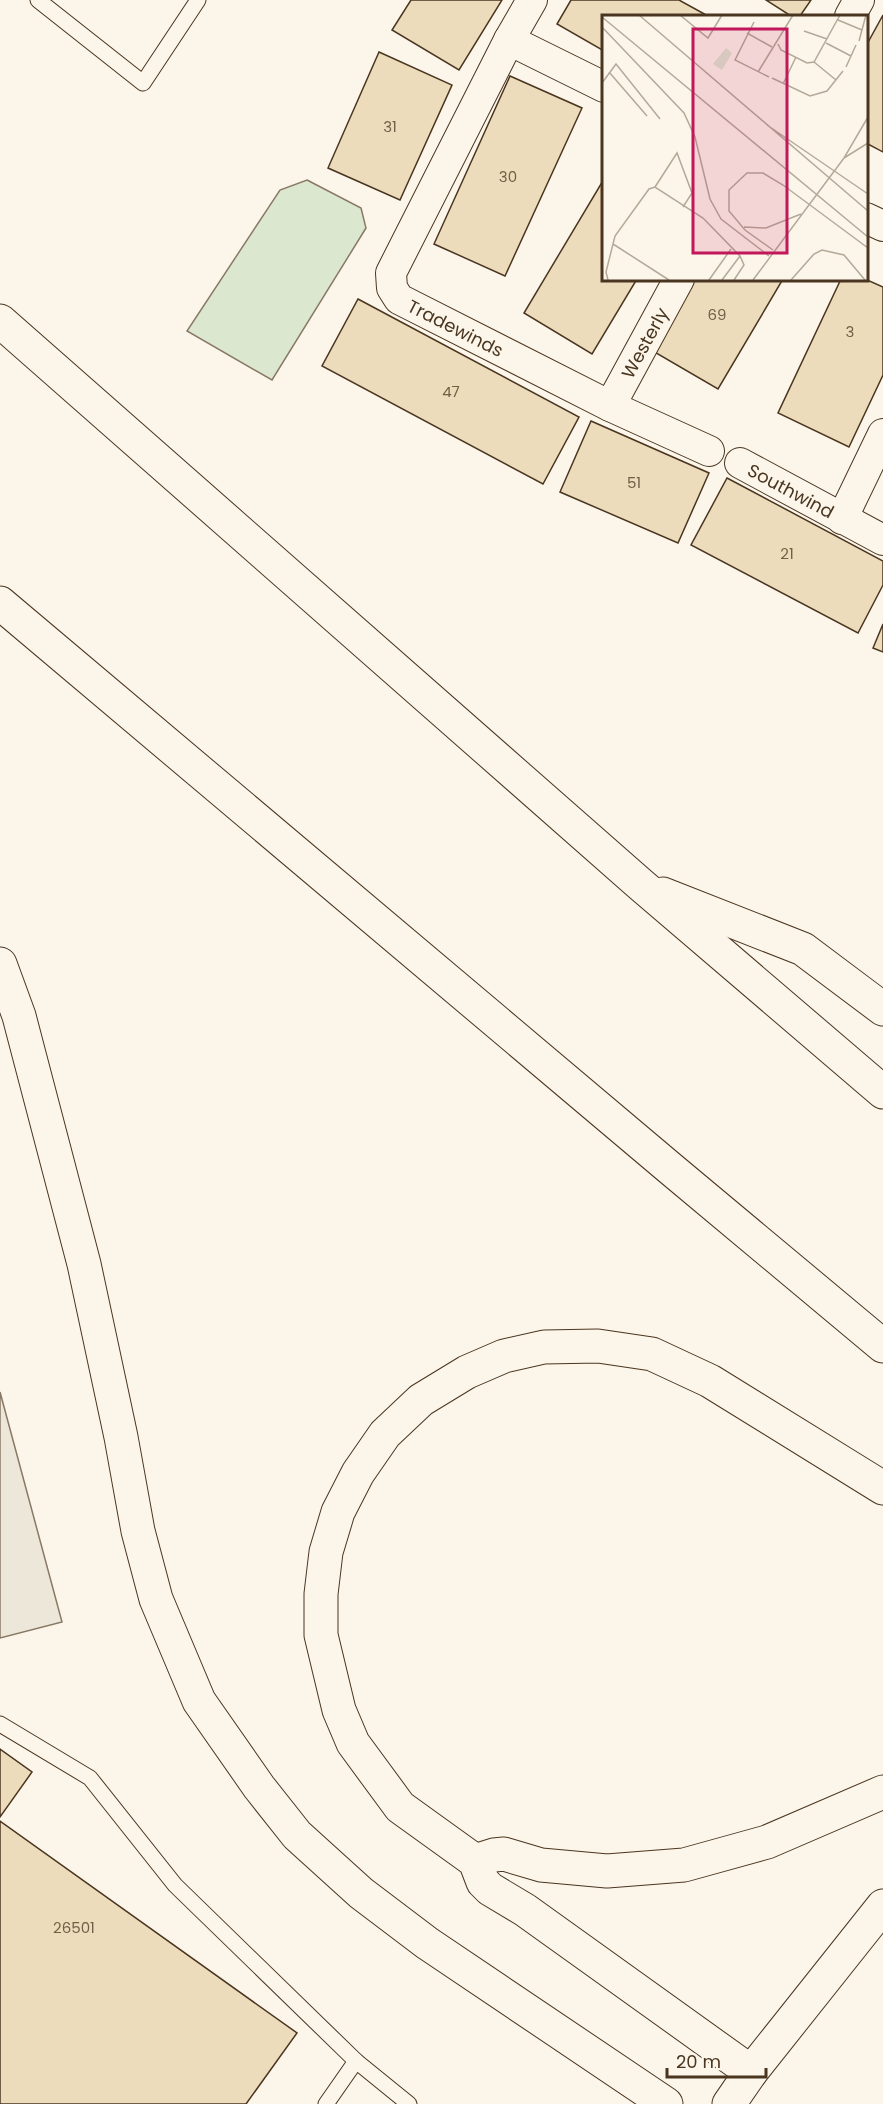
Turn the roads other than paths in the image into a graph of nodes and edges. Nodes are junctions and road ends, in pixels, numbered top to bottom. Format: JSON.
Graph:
{"nodes":[{"id":1,"x":38,"y":0,"type":"edge"},
{"id":2,"x":198,"y":0,"type":"edge"},
{"id":3,"x":532,"y":0,"type":"edge"},
{"id":4,"x":859,"y":0,"type":"edge"},
{"id":5,"x":851,"y":15,"type":"edge"},
{"id":6,"x":509,"y":40,"type":"junction"},
{"id":7,"x":602,"y":86,"type":"edge"},
{"id":8,"x":868,"y":218,"type":"edge"},
{"id":9,"x":883,"y":226,"type":"edge"},
{"id":10,"x":678,"y":280,"type":"edge"},
{"id":11,"x":0,"y":321,"type":"edge"},
{"id":12,"x":610,"y":406,"type":"junction"},
{"id":13,"x":883,"y":434,"type":"edge"},
{"id":14,"x":709,"y":451,"type":"dead end"},
{"id":15,"x":740,"y":463,"type":"dead end"},
{"id":16,"x":842,"y":519,"type":"junction"},
{"id":17,"x":883,"y":540,"type":"edge"},
{"id":18,"x":0,"y":603,"type":"edge"},
{"id":19,"x":640,"y":884,"type":"junction"},
{"id":20,"x":0,"y":964,"type":"edge"},
{"id":21,"x":883,"y":1009,"type":"edge"},
{"id":22,"x":883,"y":1092,"type":"edge"},
{"id":23,"x":883,"y":1346,"type":"edge"},
{"id":24,"x":883,"y":1488,"type":"edge"},
{"id":25,"x":0,"y":1724,"type":"edge"},
{"id":26,"x":883,"y":1792,"type":"edge"},
{"id":27,"x":475,"y":1861,"type":"junction"},
{"id":28,"x":883,"y":1906,"type":"edge"},
{"id":29,"x":356,"y":2061,"type":"junction"},
{"id":30,"x":751,"y":2072,"type":"junction"},
{"id":31,"x":326,"y":2104,"type":"edge"},
{"id":32,"x":409,"y":2104,"type":"edge"},
{"id":33,"x":666,"y":2104,"type":"edge"},
{"id":34,"x":729,"y":2104,"type":"edge"}],
"edges":[{"from":1,"to":2,"type":"lane"},
{"from":3,"to":6,"type":"street","name":"Tradewinds"},
{"from":4,"to":5,"type":"street"},
{"from":6,"to":7,"type":"street"},
{"from":6,"to":12,"type":"street","name":"Tradewinds"},
{"from":8,"to":9,"type":"street"},
{"from":10,"to":12,"type":"street","name":"Westerly"},
{"from":11,"to":19,"type":"main road"},
{"from":12,"to":14,"type":"street","name":"Tradewinds"},
{"from":13,"to":16,"type":"street","name":"Southwind"},
{"from":15,"to":16,"type":"street","name":"Southwind"},
{"from":16,"to":17,"type":"street","name":"Southwind"},
{"from":18,"to":23,"type":"main road"},
{"from":19,"to":21,"type":"main road"},
{"from":19,"to":22,"type":"main road"},
{"from":20,"to":33,"type":"main road"},
{"from":24,"to":27,"type":"main road"},
{"from":25,"to":29,"type":"lane"},
{"from":26,"to":27,"type":"main road"},
{"from":27,"to":30,"type":"main road"},
{"from":28,"to":30,"type":"main road"},
{"from":29,"to":31,"type":"lane"},
{"from":29,"to":32,"type":"lane"},
{"from":30,"to":34,"type":"main road"}]}
